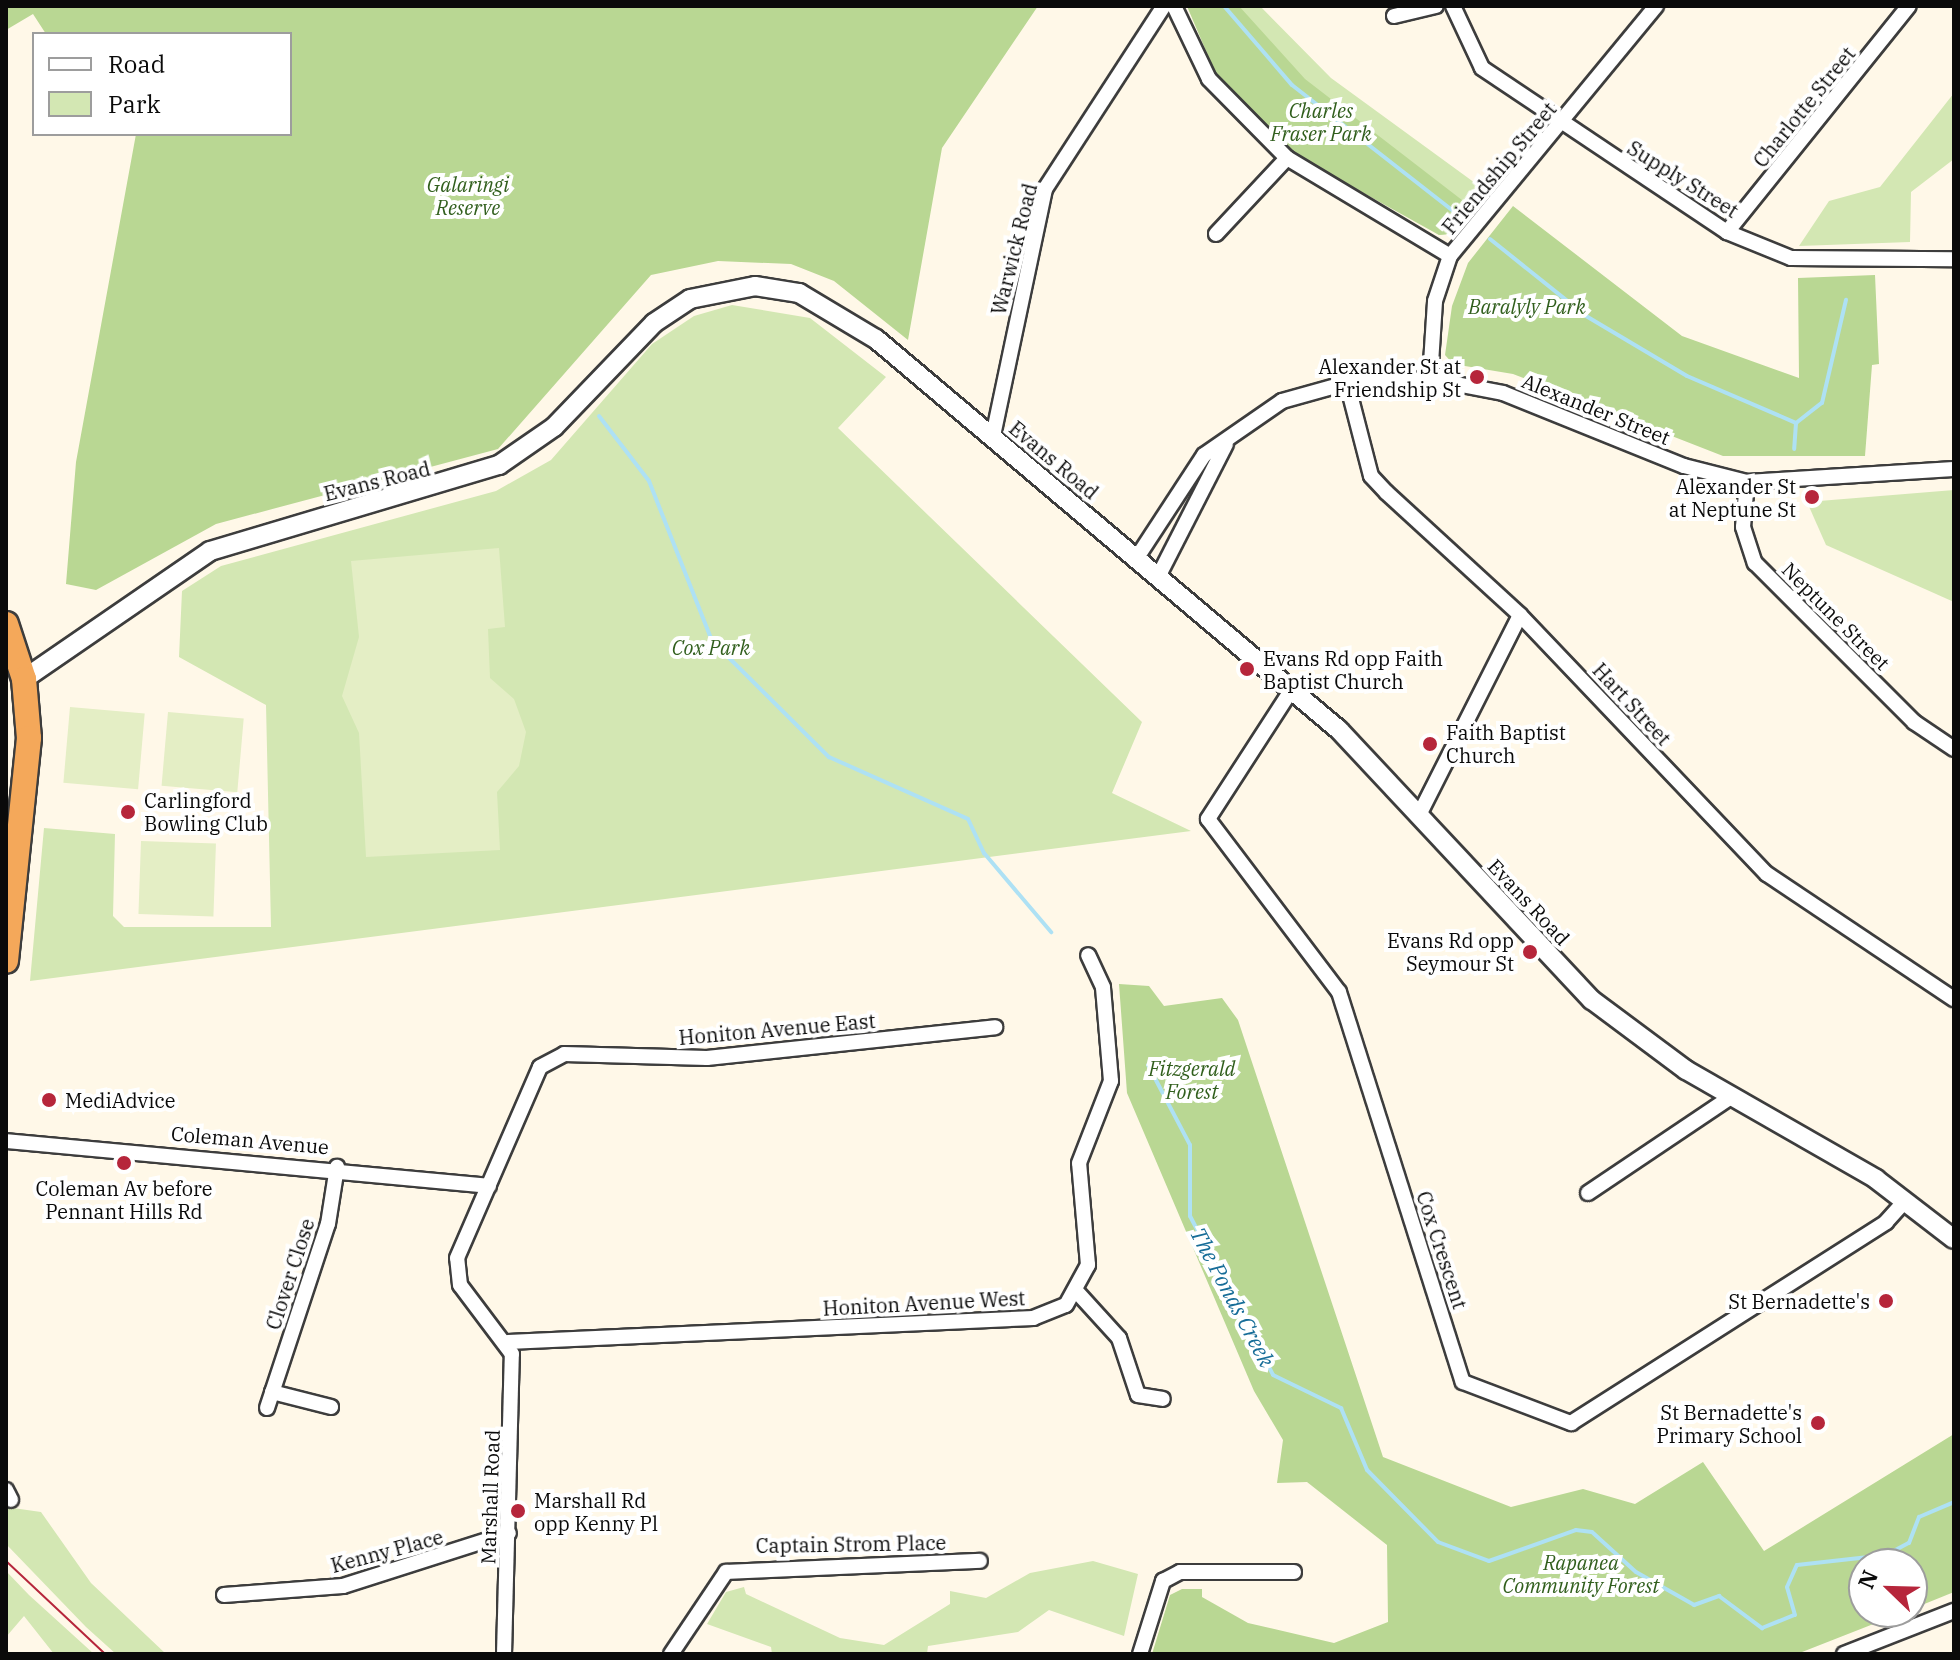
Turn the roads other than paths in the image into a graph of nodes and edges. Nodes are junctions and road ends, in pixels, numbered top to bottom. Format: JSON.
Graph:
{"nodes":[{"id":1,"x":1164,"y":6,"type":"edge"},
{"id":2,"x":1174,"y":6,"type":"edge"},
{"id":3,"x":1436,"y":6,"type":"edge"},
{"id":4,"x":1453,"y":6,"type":"edge"},
{"id":5,"x":1656,"y":6,"type":"edge"},
{"id":6,"x":1909,"y":6,"type":"edge"},
{"id":7,"x":1394,"y":16,"type":"dead end"},
{"id":8,"x":1561,"y":126,"type":"junction"},
{"id":9,"x":1287,"y":158,"type":"junction"},
{"id":10,"x":1727,"y":232,"type":"junction"},
{"id":11,"x":1216,"y":234,"type":"dead end"},
{"id":12,"x":1450,"y":256,"type":"junction"},
{"id":13,"x":1954,"y":259,"type":"edge"},
{"id":14,"x":1430,"y":379,"type":"junction"},
{"id":15,"x":1347,"y":383,"type":"junction"},
{"id":16,"x":1233,"y":433,"type":"junction"},
{"id":17,"x":993,"y":436,"type":"junction"},
{"id":18,"x":1954,"y":469,"type":"edge"},
{"id":19,"x":1747,"y":482,"type":"junction"},
{"id":20,"x":1136,"y":559,"type":"junction"},
{"id":21,"x":1158,"y":577,"type":"junction"},
{"id":22,"x":1520,"y":615,"type":"junction"},
{"id":23,"x":6,"y":624,"type":"edge"},
{"id":24,"x":15,"y":685,"type":"edge"},
{"id":25,"x":1292,"y":689,"type":"junction"},
{"id":26,"x":1954,"y":749,"type":"edge"},
{"id":27,"x":1419,"y":815,"type":"junction"},
{"id":28,"x":1088,"y":955,"type":"dead end"},
{"id":29,"x":6,"y":961,"type":"edge"},
{"id":30,"x":1954,"y":999,"type":"edge"},
{"id":31,"x":995,"y":1027,"type":"dead end"},
{"id":32,"x":1731,"y":1097,"type":"junction"},
{"id":33,"x":6,"y":1141,"type":"edge"},
{"id":34,"x":337,"y":1167,"type":"junction"},
{"id":35,"x":489,"y":1186,"type":"junction"},
{"id":36,"x":1588,"y":1193,"type":"dead end"},
{"id":37,"x":1905,"y":1201,"type":"junction"},
{"id":38,"x":1954,"y":1239,"type":"edge"},
{"id":39,"x":1078,"y":1293,"type":"junction"},
{"id":40,"x":508,"y":1342,"type":"junction"},
{"id":41,"x":272,"y":1392,"type":"junction"},
{"id":42,"x":1163,"y":1399,"type":"dead end"},
{"id":43,"x":331,"y":1407,"type":"dead end"},
{"id":44,"x":267,"y":1408,"type":"dead end"},
{"id":45,"x":509,"y":1533,"type":"junction"},
{"id":46,"x":980,"y":1561,"type":"dead end"},
{"id":47,"x":1294,"y":1572,"type":"dead end"},
{"id":48,"x":224,"y":1595,"type":"dead end"},
{"id":49,"x":1954,"y":1611,"type":"edge"},
{"id":50,"x":504,"y":1654,"type":"edge"},
{"id":51,"x":671,"y":1654,"type":"edge"},
{"id":52,"x":1140,"y":1654,"type":"edge"},
{"id":53,"x":1844,"y":1654,"type":"edge"}],
"edges":[{"from":1,"to":17,"type":"street","name":"Warwick Road"},
{"from":2,"to":9,"type":"street"},
{"from":3,"to":7,"type":"street"},
{"from":4,"to":8,"type":"street","name":"Supply Street"},
{"from":5,"to":8,"type":"street","name":"Friendship Street"},
{"from":6,"to":10,"type":"street","name":"Charlotte Street"},
{"from":8,"to":10,"type":"street","name":"Supply Street"},
{"from":8,"to":12,"type":"street","name":"Friendship Street"},
{"from":9,"to":11,"type":"street"},
{"from":9,"to":12,"type":"street"},
{"from":10,"to":13,"type":"street","name":"Supply Street"},
{"from":12,"to":14,"type":"street","name":"Friendship Street"},
{"from":14,"to":15,"type":"street","name":"Alexander Street"},
{"from":14,"to":19,"type":"street","name":"Alexander Street"},
{"from":15,"to":16,"type":"street","name":"Alexander Street"},
{"from":15,"to":22,"type":"street","name":"Hart Street"},
{"from":16,"to":20,"type":"street","name":"Alexander Street"},
{"from":16,"to":21,"type":"street","name":"Alexander Street"},
{"from":17,"to":20,"type":"street","name":"Evans Road"},
{"from":17,"to":24,"type":"street","name":"Evans Road"},
{"from":18,"to":19,"type":"street","name":"Alexander Street"},
{"from":19,"to":26,"type":"street","name":"Neptune Street"},
{"from":20,"to":21,"type":"street","name":"Evans Road"},
{"from":21,"to":25,"type":"street","name":"Evans Road"},
{"from":22,"to":27,"type":"street"},
{"from":22,"to":30,"type":"street","name":"Hart Street"},
{"from":23,"to":24,"type":"highway"},
{"from":24,"to":29,"type":"highway"},
{"from":25,"to":27,"type":"street","name":"Evans Road"},
{"from":25,"to":37,"type":"street","name":"Cox Crescent"},
{"from":27,"to":32,"type":"street","name":"Evans Road"},
{"from":28,"to":39,"type":"street"},
{"from":31,"to":35,"type":"street","name":"Honiton Avenue East"},
{"from":32,"to":36,"type":"street"},
{"from":32,"to":37,"type":"street","name":"Evans Road"},
{"from":33,"to":34,"type":"street","name":"Coleman Avenue"},
{"from":34,"to":35,"type":"street","name":"Coleman Avenue"},
{"from":34,"to":41,"type":"street","name":"Clover Close"},
{"from":35,"to":40,"type":"street","name":"Honiton Avenue East"},
{"from":37,"to":38,"type":"street","name":"Evans Road"},
{"from":39,"to":40,"type":"street","name":"Honiton Avenue West"},
{"from":39,"to":42,"type":"street"},
{"from":40,"to":45,"type":"street","name":"Marshall Road"},
{"from":41,"to":43,"type":"street"},
{"from":41,"to":44,"type":"street","name":"Clover Close"},
{"from":45,"to":48,"type":"street","name":"Kenny Place"},
{"from":45,"to":50,"type":"street","name":"Marshall Road"},
{"from":46,"to":51,"type":"street","name":"Captain Strom Place"},
{"from":47,"to":52,"type":"street"},
{"from":49,"to":53,"type":"street"}]}
